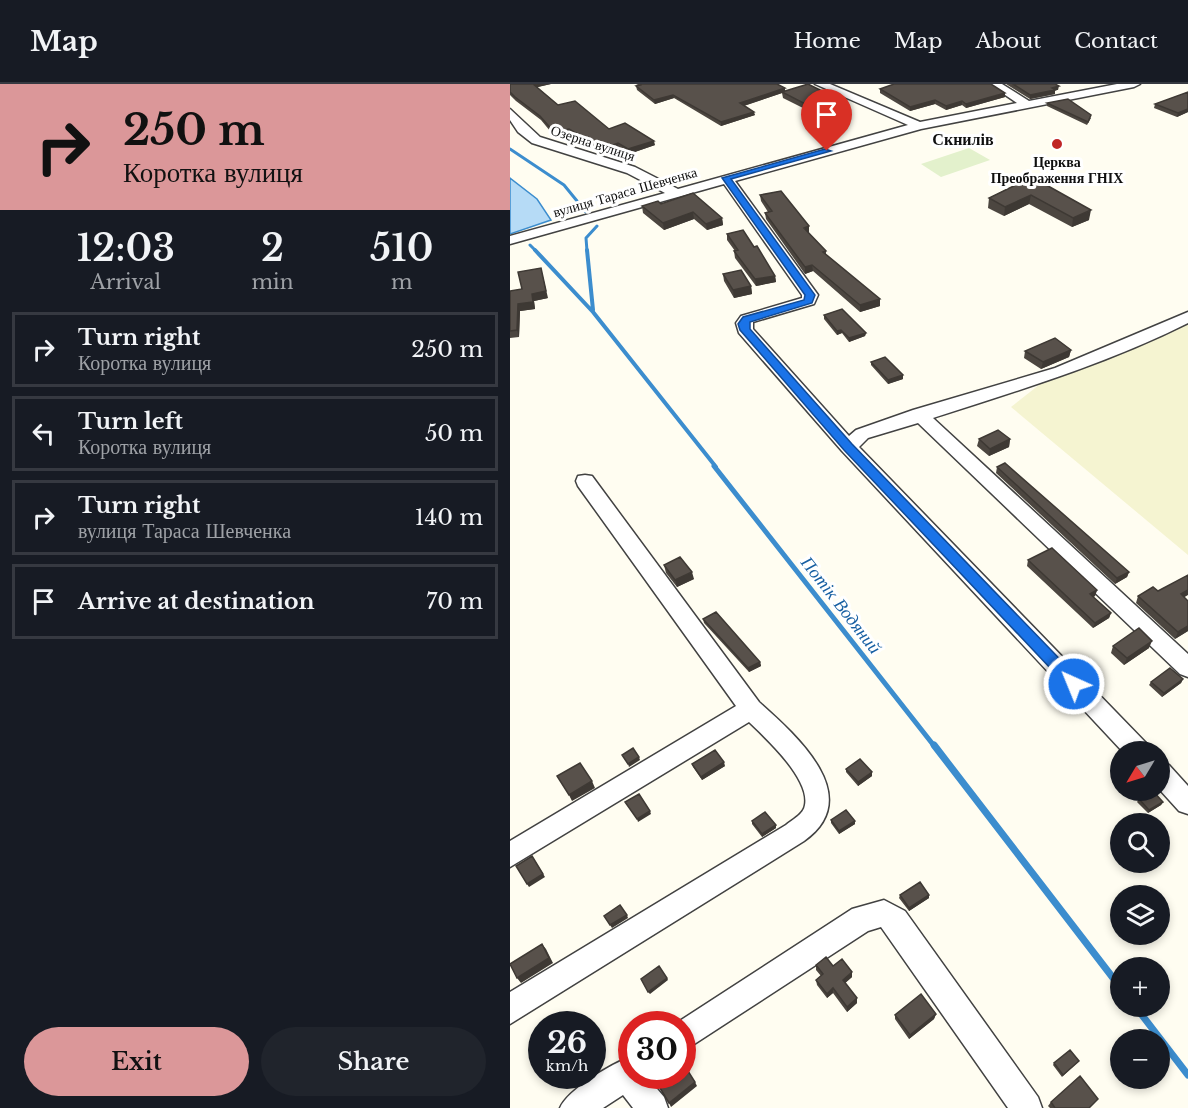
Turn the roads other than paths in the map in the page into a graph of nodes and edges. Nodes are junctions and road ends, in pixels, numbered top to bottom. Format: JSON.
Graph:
{"nodes":[{"id":1,"x":821,"y":84,"type":"edge"},
{"id":2,"x":995,"y":84,"type":"edge"},
{"id":3,"x":1134,"y":84,"type":"edge"},
{"id":4,"x":1027,"y":105,"type":"junction"},
{"id":5,"x":510,"y":112,"type":"edge"},
{"id":6,"x":919,"y":126,"type":"junction"},
{"id":7,"x":726,"y":178,"type":"junction"},
{"id":8,"x":675,"y":193,"type":"junction"},
{"id":9,"x":510,"y":240,"type":"edge"},
{"id":10,"x":1188,"y":317,"type":"edge"},
{"id":11,"x":919,"y":414,"type":"junction"},
{"id":12,"x":848,"y":447,"type":"junction"},
{"id":13,"x":585,"y":481,"type":"dead end"},
{"id":14,"x":1188,"y":668,"type":"edge"},
{"id":15,"x":751,"y":709,"type":"junction"},
{"id":16,"x":1129,"y":741,"type":"edge"},
{"id":17,"x":1170,"y":784,"type":"edge"},
{"id":18,"x":1188,"y":803,"type":"edge"},
{"id":19,"x":510,"y":855,"type":"edge"},
{"id":20,"x":510,"y":1009,"type":"edge"},
{"id":21,"x":696,"y":1028,"type":"edge"},
{"id":22,"x":618,"y":1079,"type":"edge"},
{"id":23,"x":640,"y":1089,"type":"edge"},
{"id":24,"x":574,"y":1108,"type":"edge"},
{"id":25,"x":653,"y":1108,"type":"edge"},
{"id":26,"x":1027,"y":1108,"type":"edge"}],
"edges":[{"from":1,"to":6,"type":"street"},
{"from":2,"to":4,"type":"street"},
{"from":3,"to":4,"type":"street","name":"вулиця Тараса Шевченка"},
{"from":4,"to":6,"type":"street","name":"вулиця Тараса Шевченка"},
{"from":5,"to":8,"type":"street","name":"Озерна вулиця"},
{"from":6,"to":7,"type":"street","name":"вулиця Тараса Шевченка"},
{"from":7,"to":8,"type":"street","name":"вулиця Тараса Шевченка"},
{"from":7,"to":12,"type":"street"},
{"from":8,"to":9,"type":"street","name":"вулиця Тараса Шевченка"},
{"from":10,"to":11,"type":"street"},
{"from":11,"to":12,"type":"street"},
{"from":11,"to":14,"type":"street"},
{"from":12,"to":16,"type":"street"},
{"from":13,"to":15,"type":"street"},
{"from":15,"to":19,"type":"street"},
{"from":15,"to":20,"type":"street"},
{"from":17,"to":18,"type":"street"},
{"from":21,"to":26,"type":"street"},
{"from":22,"to":24,"type":"street"},
{"from":23,"to":25,"type":"street"}]}
